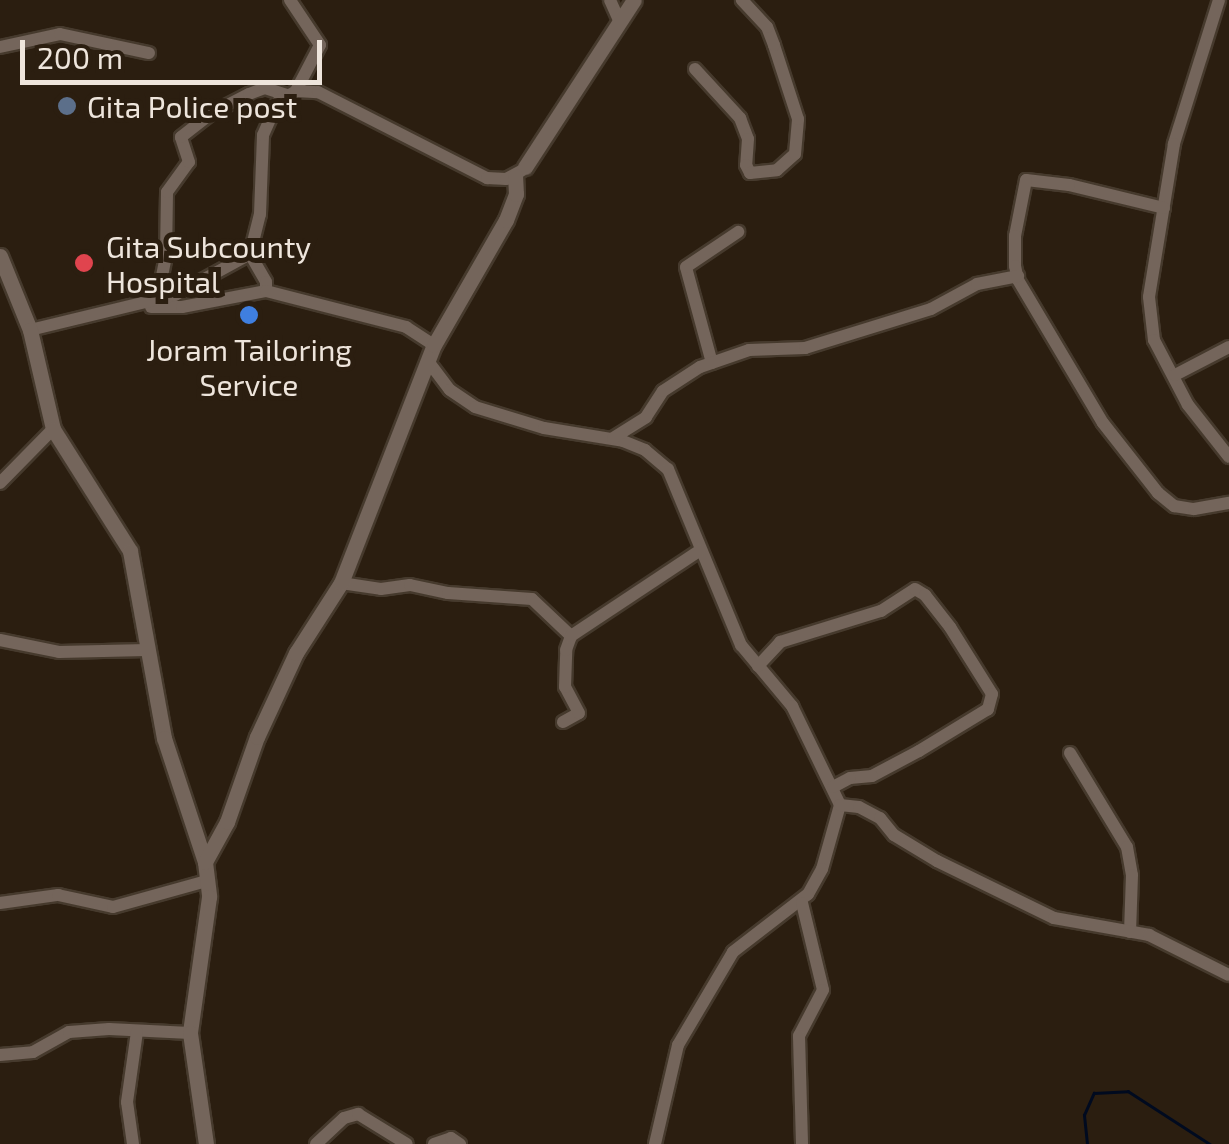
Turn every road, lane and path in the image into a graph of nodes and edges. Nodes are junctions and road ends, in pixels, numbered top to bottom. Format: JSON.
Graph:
{"nodes":[{"id":1,"x":290,"y":0,"type":"edge"},
{"id":2,"x":610,"y":0,"type":"edge"},
{"id":3,"x":634,"y":0,"type":"edge"},
{"id":4,"x":742,"y":0,"type":"edge"},
{"id":5,"x":1218,"y":0,"type":"edge"},
{"id":6,"x":620,"y":22,"type":"junction"},
{"id":7,"x":0,"y":47,"type":"edge"},
{"id":8,"x":149,"y":53,"type":"dead end"},
{"id":9,"x":695,"y":69,"type":"dead end"},
{"id":10,"x":291,"y":94,"type":"junction"},
{"id":11,"x":520,"y":172,"type":"junction"},
{"id":12,"x":1164,"y":208,"type":"junction"},
{"id":13,"x":738,"y":232,"type":"dead end"},
{"id":14,"x":250,"y":254,"type":"junction"},
{"id":15,"x":0,"y":256,"type":"edge"},
{"id":16,"x":1018,"y":276,"type":"junction"},
{"id":17,"x":266,"y":291,"type":"junction"},
{"id":18,"x":157,"y":300,"type":"junction"},
{"id":19,"x":139,"y":306,"type":"junction"},
{"id":20,"x":30,"y":330,"type":"junction"},
{"id":21,"x":1229,"y":347,"type":"edge"},
{"id":22,"x":431,"y":353,"type":"junction"},
{"id":23,"x":712,"y":363,"type":"junction"},
{"id":24,"x":1175,"y":375,"type":"junction"},
{"id":25,"x":52,"y":430,"type":"junction"},
{"id":26,"x":613,"y":438,"type":"junction"},
{"id":27,"x":1229,"y":456,"type":"edge"},
{"id":28,"x":0,"y":483,"type":"edge"},
{"id":29,"x":1229,"y":503,"type":"edge"},
{"id":30,"x":699,"y":551,"type":"junction"},
{"id":31,"x":341,"y":583,"type":"junction"},
{"id":32,"x":571,"y":636,"type":"junction"},
{"id":33,"x":0,"y":640,"type":"edge"},
{"id":34,"x":147,"y":650,"type":"junction"},
{"id":35,"x":758,"y":666,"type":"junction"},
{"id":36,"x":563,"y":722,"type":"dead end"},
{"id":37,"x":1070,"y":753,"type":"dead end"},
{"id":38,"x":820,"y":764,"type":"junction"},
{"id":39,"x":850,"y":778,"type":"junction"},
{"id":40,"x":834,"y":787,"type":"junction"},
{"id":41,"x":840,"y":805,"type":"junction"},
{"id":42,"x":205,"y":862,"type":"junction"},
{"id":43,"x":207,"y":881,"type":"junction"},
{"id":44,"x":802,"y":903,"type":"junction"},
{"id":45,"x":0,"y":904,"type":"edge"},
{"id":46,"x":1130,"y":932,"type":"junction"},
{"id":47,"x":1229,"y":975,"type":"edge"},
{"id":48,"x":137,"y":1032,"type":"junction"},
{"id":49,"x":190,"y":1034,"type":"junction"},
{"id":50,"x":0,"y":1055,"type":"edge"},
{"id":51,"x":133,"y":1144,"type":"edge"},
{"id":52,"x":206,"y":1144,"type":"edge"},
{"id":53,"x":316,"y":1144,"type":"edge"},
{"id":54,"x":407,"y":1144,"type":"edge"},
{"id":55,"x":434,"y":1144,"type":"edge"},
{"id":56,"x":460,"y":1144,"type":"edge"},
{"id":57,"x":655,"y":1144,"type":"edge"},
{"id":58,"x":802,"y":1144,"type":"edge"}],
"edges":[{"from":1,"to":10,"type":"street"},
{"from":2,"to":6,"type":"street"},
{"from":3,"to":6,"type":"street"},
{"from":4,"to":9,"type":"street"},
{"from":5,"to":12,"type":"street"},
{"from":6,"to":11,"type":"street"},
{"from":7,"to":8,"type":"street"},
{"from":10,"to":11,"type":"street"},
{"from":10,"to":14,"type":"street"},
{"from":10,"to":18,"type":"street"},
{"from":11,"to":22,"type":"street"},
{"from":12,"to":16,"type":"street"},
{"from":12,"to":24,"type":"street"},
{"from":13,"to":23,"type":"street"},
{"from":14,"to":17,"type":"street"},
{"from":14,"to":18,"type":"street"},
{"from":15,"to":20,"type":"street"},
{"from":16,"to":23,"type":"street"},
{"from":16,"to":29,"type":"street"},
{"from":17,"to":19,"type":"street"},
{"from":17,"to":22,"type":"street"},
{"from":18,"to":19,"type":"street"},
{"from":19,"to":20,"type":"street"},
{"from":20,"to":25,"type":"street"},
{"from":21,"to":24,"type":"street"},
{"from":22,"to":26,"type":"street"},
{"from":22,"to":31,"type":"street"},
{"from":23,"to":26,"type":"street"},
{"from":24,"to":27,"type":"street"},
{"from":25,"to":28,"type":"street"},
{"from":25,"to":34,"type":"street"},
{"from":26,"to":30,"type":"street"},
{"from":30,"to":32,"type":"street"},
{"from":30,"to":35,"type":"street"},
{"from":31,"to":32,"type":"street"},
{"from":31,"to":42,"type":"street"},
{"from":32,"to":36,"type":"street"},
{"from":33,"to":34,"type":"street"},
{"from":34,"to":42,"type":"street"},
{"from":35,"to":38,"type":"street"},
{"from":35,"to":39,"type":"street"},
{"from":37,"to":46,"type":"street"},
{"from":38,"to":39,"type":"street"},
{"from":38,"to":40,"type":"street"},
{"from":39,"to":40,"type":"street"},
{"from":40,"to":41,"type":"street"},
{"from":41,"to":44,"type":"street"},
{"from":41,"to":46,"type":"street"},
{"from":42,"to":43,"type":"street"},
{"from":43,"to":45,"type":"street"},
{"from":43,"to":49,"type":"street"},
{"from":44,"to":57,"type":"street"},
{"from":44,"to":58,"type":"street"},
{"from":46,"to":47,"type":"street"},
{"from":48,"to":49,"type":"street"},
{"from":48,"to":50,"type":"street"},
{"from":48,"to":51,"type":"street"},
{"from":49,"to":52,"type":"street"},
{"from":53,"to":54,"type":"street"},
{"from":55,"to":56,"type":"street"}]}
